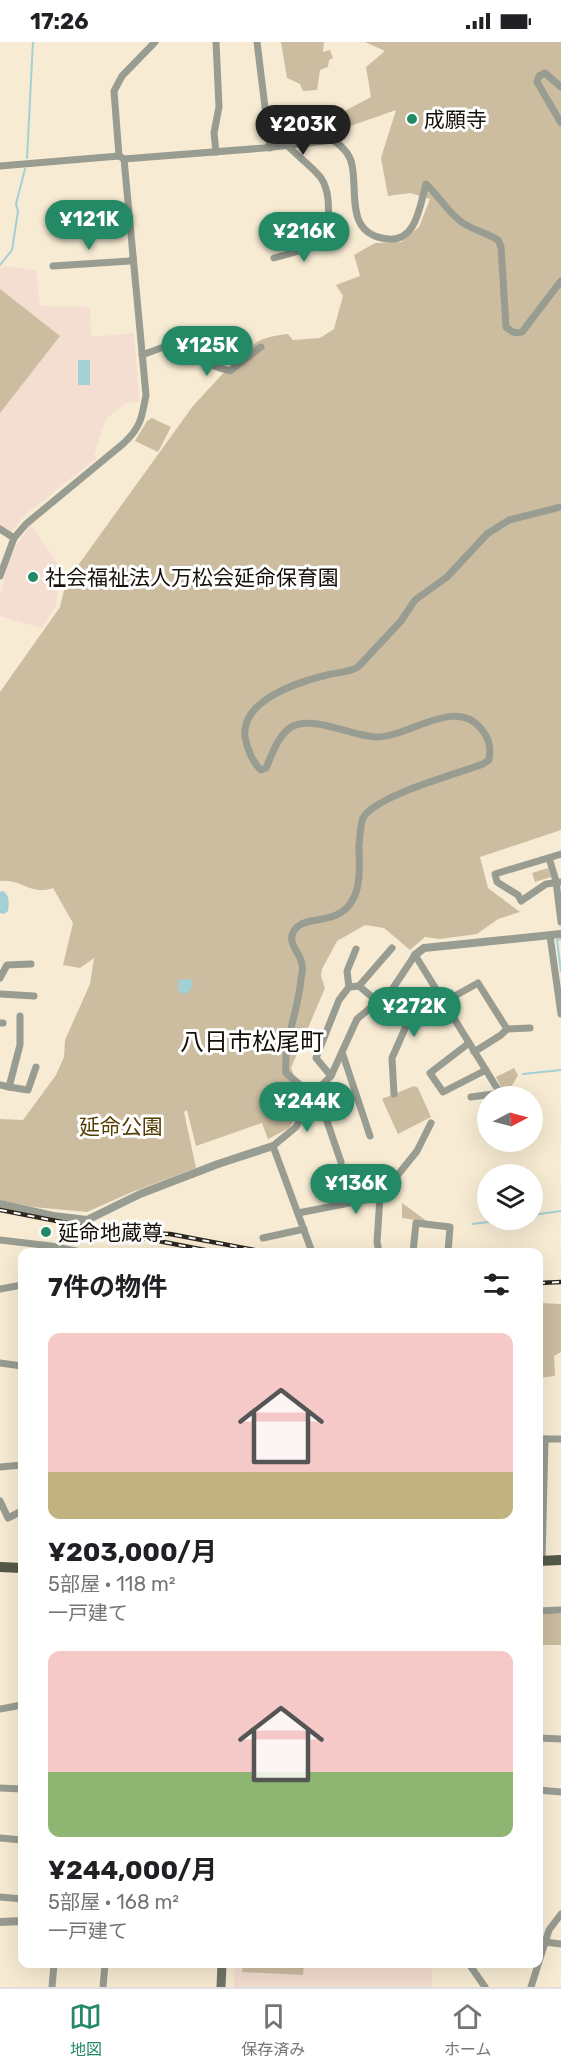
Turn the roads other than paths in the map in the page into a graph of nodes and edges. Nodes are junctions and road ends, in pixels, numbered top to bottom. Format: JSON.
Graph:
{"nodes":[{"id":1,"x":155,"y":42,"type":"edge"},
{"id":2,"x":216,"y":42,"type":"edge"},
{"id":3,"x":257,"y":42,"type":"edge"},
{"id":4,"x":561,"y":87,"type":"edge"},
{"id":5,"x":561,"y":123,"type":"edge"},
{"id":6,"x":288,"y":146,"type":"junction"},
{"id":7,"x":270,"y":148,"type":"junction"},
{"id":8,"x":216,"y":152,"type":"junction"},
{"id":9,"x":122,"y":157,"type":"junction"},
{"id":10,"x":0,"y":166,"type":"edge"},
{"id":11,"x":134,"y":258,"type":"junction"},
{"id":12,"x":274,"y":258,"type":"dead end"},
{"id":13,"x":53,"y":266,"type":"dead end"},
{"id":14,"x":561,"y":281,"type":"edge"},
{"id":15,"x":261,"y":347,"type":"dead end"},
{"id":16,"x":142,"y":355,"type":"junction"},
{"id":17,"x":561,"y":507,"type":"edge"},
{"id":18,"x":0,"y":529,"type":"edge"},
{"id":19,"x":14,"y":538,"type":"junction"},
{"id":20,"x":0,"y":576,"type":"edge"},
{"id":21,"x":561,"y":854,"type":"edge"},
{"id":22,"x":549,"y":858,"type":"junction"},
{"id":23,"x":559,"y":881,"type":"edge"},
{"id":24,"x":561,"y":922,"type":"edge"},
{"id":25,"x":561,"y":934,"type":"edge"},
{"id":26,"x":550,"y":936,"type":"junction"},
{"id":27,"x":392,"y":948,"type":"dead end"},
{"id":28,"x":356,"y":949,"type":"dead end"},
{"id":29,"x":415,"y":954,"type":"junction"},
{"id":30,"x":31,"y":964,"type":"dead end"},
{"id":31,"x":0,"y":978,"type":"edge"},
{"id":32,"x":359,"y":986,"type":"junction"},
{"id":33,"x":350,"y":987,"type":"junction"},
{"id":34,"x":391,"y":992,"type":"junction"},
{"id":35,"x":0,"y":994,"type":"edge"},
{"id":36,"x":34,"y":996,"type":"dead end"},
{"id":37,"x":444,"y":1002,"type":"junction"},
{"id":38,"x":375,"y":1005,"type":"junction"},
{"id":39,"x":561,"y":1014,"type":"edge"},
{"id":40,"x":20,"y":1016,"type":"dead end"},
{"id":41,"x":530,"y":1028,"type":"dead end"},
{"id":42,"x":507,"y":1029,"type":"junction"},
{"id":43,"x":469,"y":1043,"type":"junction"},
{"id":44,"x":474,"y":1052,"type":"junction"},
{"id":45,"x":343,"y":1055,"type":"junction"},
{"id":46,"x":36,"y":1067,"type":"dead end"},
{"id":47,"x":486,"y":1070,"type":"junction"},
{"id":48,"x":331,"y":1076,"type":"junction"},
{"id":49,"x":0,"y":1085,"type":"edge"},
{"id":50,"x":9,"y":1087,"type":"junction"},
{"id":51,"x":394,"y":1094,"type":"dead end"},
{"id":52,"x":312,"y":1095,"type":"junction"},
{"id":53,"x":471,"y":1097,"type":"dead end"},
{"id":54,"x":431,"y":1123,"type":"dead end"},
{"id":55,"x":370,"y":1136,"type":"dead end"},
{"id":56,"x":273,"y":1146,"type":"junction"},
{"id":57,"x":341,"y":1162,"type":"dead end"},
{"id":58,"x":380,"y":1197,"type":"junction"},
{"id":59,"x":0,"y":1204,"type":"edge"},
{"id":60,"x":298,"y":1213,"type":"junction"},
{"id":61,"x":304,"y":1229,"type":"junction"},
{"id":62,"x":263,"y":1238,"type":"dead end"},
{"id":63,"x":0,"y":1240,"type":"edge"},
{"id":64,"x":61,"y":1248,"type":"edge"},
{"id":65,"x":311,"y":1248,"type":"edge"},
{"id":66,"x":378,"y":1248,"type":"edge"},
{"id":67,"x":414,"y":1248,"type":"edge"},
{"id":68,"x":448,"y":1248,"type":"edge"},
{"id":69,"x":18,"y":1286,"type":"edge"},
{"id":70,"x":0,"y":1289,"type":"edge"},
{"id":71,"x":0,"y":1364,"type":"edge"},
{"id":72,"x":18,"y":1366,"type":"edge"},
{"id":73,"x":543,"y":1439,"type":"edge"},
{"id":74,"x":561,"y":1439,"type":"edge"},
{"id":75,"x":18,"y":1465,"type":"edge"},
{"id":76,"x":0,"y":1467,"type":"edge"},
{"id":77,"x":0,"y":1501,"type":"edge"},
{"id":78,"x":18,"y":1513,"type":"edge"},
{"id":79,"x":4,"y":1517,"type":"edge"},
{"id":80,"x":561,"y":1560,"type":"edge"},
{"id":81,"x":543,"y":1561,"type":"edge"},
{"id":82,"x":0,"y":1567,"type":"edge"},
{"id":83,"x":18,"y":1568,"type":"edge"},
{"id":84,"x":561,"y":1610,"type":"edge"},
{"id":85,"x":543,"y":1611,"type":"edge"},
{"id":86,"x":18,"y":1706,"type":"edge"},
{"id":87,"x":0,"y":1709,"type":"edge"},
{"id":88,"x":543,"y":1738,"type":"edge"},
{"id":89,"x":561,"y":1739,"type":"edge"},
{"id":90,"x":0,"y":1788,"type":"edge"},
{"id":91,"x":18,"y":1789,"type":"edge"},
{"id":92,"x":543,"y":1790,"type":"edge"},
{"id":93,"x":561,"y":1792,"type":"edge"},
{"id":94,"x":0,"y":1838,"type":"edge"},
{"id":95,"x":18,"y":1840,"type":"edge"},
{"id":96,"x":0,"y":1897,"type":"edge"},
{"id":97,"x":18,"y":1899,"type":"edge"},
{"id":98,"x":561,"y":1914,"type":"edge"},
{"id":99,"x":18,"y":1921,"type":"edge"},
{"id":100,"x":0,"y":1922,"type":"edge"},
{"id":101,"x":545,"y":1942,"type":"junction"},
{"id":102,"x":561,"y":1944,"type":"edge"},
{"id":103,"x":543,"y":1948,"type":"edge"},
{"id":104,"x":54,"y":1968,"type":"edge"},
{"id":105,"x":105,"y":1968,"type":"edge"},
{"id":106,"x":222,"y":1968,"type":"edge"},
{"id":107,"x":472,"y":1968,"type":"edge"},
{"id":108,"x":537,"y":1968,"type":"edge"},
{"id":109,"x":52,"y":1987,"type":"edge"},
{"id":110,"x":103,"y":1987,"type":"edge"},
{"id":111,"x":221,"y":1987,"type":"edge"},
{"id":112,"x":485,"y":1987,"type":"edge"},
{"id":113,"x":531,"y":1987,"type":"edge"}],
"edges":[{"from":1,"to":9,"type":"street"},
{"from":2,"to":8,"type":"street"},
{"from":3,"to":7,"type":"street"},
{"from":4,"to":5,"type":"street"},
{"from":6,"to":7,"type":"street"},
{"from":6,"to":12,"type":"street"},
{"from":6,"to":14,"type":"street"},
{"from":7,"to":8,"type":"street"},
{"from":8,"to":9,"type":"street"},
{"from":9,"to":10,"type":"street"},
{"from":9,"to":11,"type":"street"},
{"from":11,"to":13,"type":"street"},
{"from":11,"to":16,"type":"street"},
{"from":15,"to":16,"type":"street"},
{"from":16,"to":19,"type":"street"},
{"from":17,"to":52,"type":"street"},
{"from":18,"to":19,"type":"street"},
{"from":19,"to":20,"type":"street"},
{"from":21,"to":22,"type":"street"},
{"from":22,"to":23,"type":"street"},
{"from":22,"to":23,"type":"street"},
{"from":23,"to":24,"type":"street"},
{"from":25,"to":26,"type":"street"},
{"from":26,"to":29,"type":"street"},
{"from":26,"to":39,"type":"street"},
{"from":27,"to":32,"type":"street"},
{"from":28,"to":33,"type":"street"},
{"from":29,"to":34,"type":"street"},
{"from":29,"to":37,"type":"street"},
{"from":30,"to":31,"type":"street"},
{"from":32,"to":33,"type":"street"},
{"from":32,"to":38,"type":"street"},
{"from":33,"to":48,"type":"street"},
{"from":34,"to":38,"type":"street"},
{"from":34,"to":51,"type":"street"},
{"from":35,"to":36,"type":"street"},
{"from":37,"to":42,"type":"street"},
{"from":37,"to":43,"type":"street"},
{"from":38,"to":45,"type":"street"},
{"from":40,"to":50,"type":"street"},
{"from":41,"to":42,"type":"street"},
{"from":42,"to":44,"type":"street"},
{"from":43,"to":44,"type":"street"},
{"from":43,"to":47,"type":"street"},
{"from":44,"to":47,"type":"street"},
{"from":45,"to":48,"type":"street"},
{"from":45,"to":55,"type":"street"},
{"from":46,"to":50,"type":"street"},
{"from":47,"to":53,"type":"street"},
{"from":48,"to":52,"type":"street"},
{"from":49,"to":50,"type":"street"},
{"from":52,"to":56,"type":"street"},
{"from":52,"to":57,"type":"street"},
{"from":54,"to":58,"type":"street"},
{"from":56,"to":59,"type":"street"},
{"from":56,"to":60,"type":"street"},
{"from":58,"to":60,"type":"street"},
{"from":58,"to":66,"type":"street"},
{"from":60,"to":61,"type":"street"},
{"from":61,"to":62,"type":"street"},
{"from":61,"to":65,"type":"street"},
{"from":63,"to":64,"type":"street"},
{"from":67,"to":68,"type":"street"},
{"from":69,"to":70,"type":"street"},
{"from":71,"to":72,"type":"street"},
{"from":73,"to":74,"type":"street"},
{"from":75,"to":76,"type":"street"},
{"from":77,"to":79,"type":"street"},
{"from":78,"to":79,"type":"street"},
{"from":80,"to":81,"type":"main road"},
{"from":82,"to":83,"type":"main road"},
{"from":84,"to":85,"type":"street"},
{"from":86,"to":87,"type":"street"},
{"from":88,"to":89,"type":"street"},
{"from":90,"to":91,"type":"street"},
{"from":92,"to":93,"type":"street"},
{"from":94,"to":95,"type":"street"},
{"from":96,"to":97,"type":"street"},
{"from":98,"to":101,"type":"street"},
{"from":99,"to":100,"type":"street"},
{"from":101,"to":102,"type":"street"},
{"from":101,"to":103,"type":"street"},
{"from":104,"to":109,"type":"street"},
{"from":105,"to":110,"type":"street"},
{"from":106,"to":111,"type":"main road"},
{"from":107,"to":112,"type":"street"},
{"from":108,"to":113,"type":"street"}]}
